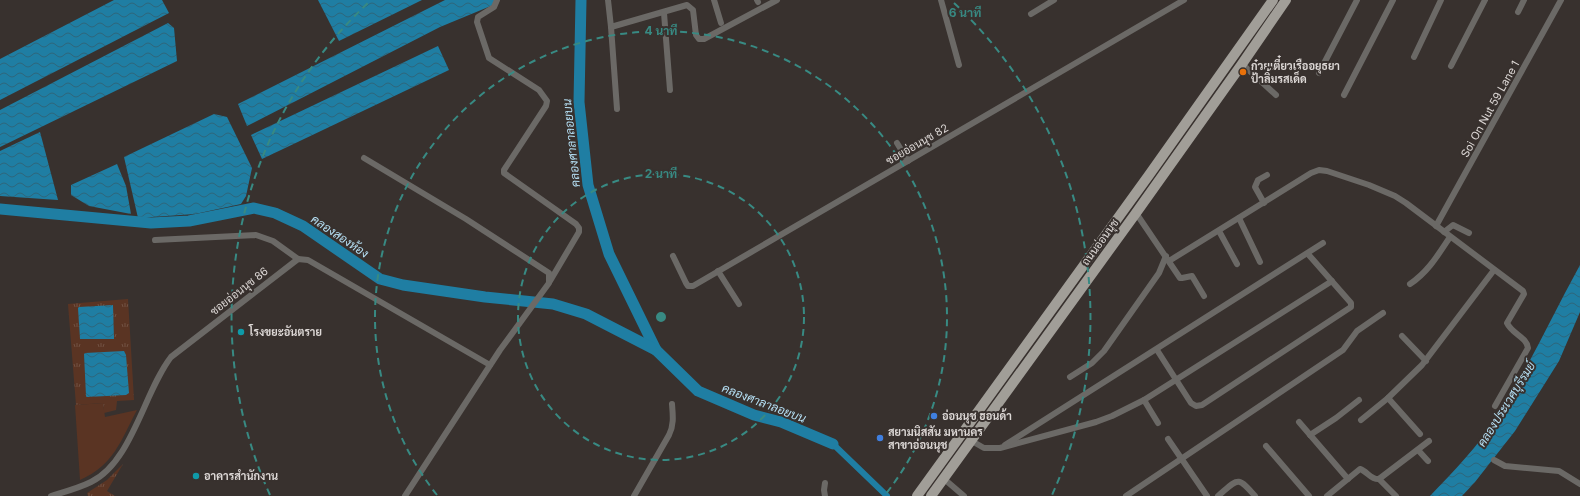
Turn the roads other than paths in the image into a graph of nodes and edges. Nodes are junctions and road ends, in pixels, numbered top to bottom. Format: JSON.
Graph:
{"nodes":[{"id":1,"x":497,"y":0,"type":"edge"},
{"id":2,"x":608,"y":0,"type":"edge"},
{"id":3,"x":714,"y":0,"type":"edge"},
{"id":4,"x":777,"y":0,"type":"edge"},
{"id":5,"x":941,"y":0,"type":"edge"},
{"id":6,"x":1054,"y":0,"type":"edge"},
{"id":7,"x":1184,"y":0,"type":"edge"},
{"id":8,"x":1273,"y":0,"type":"edge"},
{"id":9,"x":1286,"y":0,"type":"edge"},
{"id":10,"x":1357,"y":0,"type":"edge"},
{"id":11,"x":1393,"y":0,"type":"edge"},
{"id":12,"x":1441,"y":0,"type":"edge"},
{"id":13,"x":1485,"y":0,"type":"edge"},
{"id":14,"x":1524,"y":0,"type":"edge"},
{"id":15,"x":1561,"y":0,"type":"edge"},
{"id":16,"x":1518,"y":12,"type":"dead end"},
{"id":17,"x":664,"y":13,"type":"junction"},
{"id":18,"x":1031,"y":14,"type":"dead end"},
{"id":19,"x":721,"y":23,"type":"dead end"},
{"id":20,"x":611,"y":27,"type":"junction"},
{"id":21,"x":1414,"y":57,"type":"dead end"},
{"id":22,"x":1242,"y":64,"type":"junction"},
{"id":23,"x":959,"y":65,"type":"dead end"},
{"id":24,"x":1451,"y":66,"type":"dead end"},
{"id":25,"x":1319,"y":73,"type":"dead end"},
{"id":26,"x":670,"y":90,"type":"dead end"},
{"id":27,"x":1276,"y":95,"type":"dead end"},
{"id":28,"x":1344,"y":95,"type":"dead end"},
{"id":29,"x":617,"y":109,"type":"dead end"},
{"id":30,"x":897,"y":143,"type":"dead end"},
{"id":31,"x":364,"y":158,"type":"dead end"},
{"id":32,"x":908,"y":161,"type":"junction"},
{"id":33,"x":1149,"y":175,"type":"junction"},
{"id":34,"x":1267,"y":175,"type":"dead end"},
{"id":35,"x":1158,"y":182,"type":"junction"},
{"id":36,"x":1264,"y":203,"type":"junction"},
{"id":37,"x":1136,"y":212,"type":"junction"},
{"id":38,"x":1240,"y":218,"type":"junction"},
{"id":39,"x":1436,"y":226,"type":"junction"},
{"id":40,"x":1219,"y":231,"type":"junction"},
{"id":41,"x":1444,"y":232,"type":"junction"},
{"id":42,"x":1469,"y":233,"type":"dead end"},
{"id":43,"x":1450,"y":237,"type":"junction"},
{"id":44,"x":155,"y":240,"type":"dead end"},
{"id":45,"x":1324,"y":243,"type":"dead end"},
{"id":46,"x":1308,"y":254,"type":"junction"},
{"id":47,"x":673,"y":256,"type":"dead end"},
{"id":48,"x":1168,"y":258,"type":"junction"},
{"id":49,"x":298,"y":259,"type":"junction"},
{"id":50,"x":1260,"y":262,"type":"dead end"},
{"id":51,"x":1237,"y":264,"type":"dead end"},
{"id":52,"x":1494,"y":270,"type":"junction"},
{"id":53,"x":718,"y":271,"type":"junction"},
{"id":54,"x":1332,"y":281,"type":"junction"},
{"id":55,"x":549,"y":283,"type":"junction"},
{"id":56,"x":1410,"y":284,"type":"dead end"},
{"id":57,"x":1204,"y":296,"type":"dead end"},
{"id":58,"x":739,"y":304,"type":"dead end"},
{"id":59,"x":1383,"y":313,"type":"dead end"},
{"id":60,"x":1402,"y":336,"type":"dead end"},
{"id":61,"x":1156,"y":350,"type":"junction"},
{"id":62,"x":1425,"y":362,"type":"junction"},
{"id":63,"x":490,"y":365,"type":"junction"},
{"id":64,"x":1070,"y":377,"type":"dead end"},
{"id":65,"x":1176,"y":381,"type":"junction"},
{"id":66,"x":1388,"y":398,"type":"junction"},
{"id":67,"x":1144,"y":400,"type":"junction"},
{"id":68,"x":1359,"y":400,"type":"dead end"},
{"id":69,"x":672,"y":404,"type":"dead end"},
{"id":70,"x":1495,"y":406,"type":"dead end"},
{"id":71,"x":1362,"y":420,"type":"dead end"},
{"id":72,"x":1299,"y":422,"type":"dead end"},
{"id":73,"x":1158,"y":423,"type":"dead end"},
{"id":74,"x":1420,"y":434,"type":"dead end"},
{"id":75,"x":1310,"y":435,"type":"junction"},
{"id":76,"x":1168,"y":439,"type":"dead end"},
{"id":77,"x":970,"y":440,"type":"junction"},
{"id":78,"x":1429,"y":441,"type":"dead end"},
{"id":79,"x":1266,"y":446,"type":"dead end"},
{"id":80,"x":1000,"y":448,"type":"junction"},
{"id":81,"x":1418,"y":450,"type":"junction"},
{"id":82,"x":1181,"y":458,"type":"junction"},
{"id":83,"x":1494,"y":460,"type":"dead end"},
{"id":84,"x":1428,"y":461,"type":"dead end"},
{"id":85,"x":943,"y":478,"type":"junction"},
{"id":86,"x":1348,"y":479,"type":"junction"},
{"id":87,"x":1380,"y":479,"type":"junction"},
{"id":88,"x":826,"y":483,"type":"dead end"},
{"id":89,"x":1580,"y":484,"type":"edge"},
{"id":90,"x":51,"y":496,"type":"edge"},
{"id":91,"x":407,"y":496,"type":"edge"},
{"id":92,"x":634,"y":496,"type":"edge"},
{"id":93,"x":825,"y":496,"type":"edge"},
{"id":94,"x":917,"y":496,"type":"edge"},
{"id":95,"x":931,"y":496,"type":"edge"},
{"id":96,"x":964,"y":496,"type":"edge"},
{"id":97,"x":1126,"y":496,"type":"edge"},
{"id":98,"x":1207,"y":496,"type":"edge"},
{"id":99,"x":1218,"y":496,"type":"edge"},
{"id":100,"x":1255,"y":496,"type":"edge"},
{"id":101,"x":1308,"y":496,"type":"edge"},
{"id":102,"x":1327,"y":496,"type":"edge"},
{"id":103,"x":1396,"y":496,"type":"edge"}],
"edges":[{"from":1,"to":55,"type":"street"},
{"from":2,"to":20,"type":"street"},
{"from":3,"to":19,"type":"street"},
{"from":4,"to":17,"type":"street"},
{"from":5,"to":23,"type":"street"},
{"from":6,"to":18,"type":"street"},
{"from":7,"to":32,"type":"street","name":"ซอยอ่อนนุช 82"},
{"from":8,"to":33,"type":"main road","name":"ถนนอ่อนนุช"},
{"from":9,"to":22,"type":"main road","name":"ถนนอ่อนนุช"},
{"from":10,"to":25,"type":"street"},
{"from":11,"to":28,"type":"street"},
{"from":12,"to":21,"type":"street"},
{"from":13,"to":24,"type":"street"},
{"from":14,"to":16,"type":"street"},
{"from":15,"to":39,"type":"street","name":"Soi On Nut 59 Lane 1"},
{"from":17,"to":20,"type":"street"},
{"from":17,"to":26,"type":"street"},
{"from":20,"to":29,"type":"street"},
{"from":22,"to":27,"type":"street"},
{"from":22,"to":35,"type":"main road","name":"ถนนอ่อนนุช"},
{"from":30,"to":32,"type":"street"},
{"from":31,"to":55,"type":"street"},
{"from":32,"to":53,"type":"street","name":"ซอยอ่อนนุช 82"},
{"from":33,"to":35,"type":"main road"},
{"from":33,"to":94,"type":"main road","name":"ถนนอ่อนนุช"},
{"from":34,"to":36,"type":"street"},
{"from":35,"to":37,"type":"main road","name":"ถนนอ่อนนุช"},
{"from":36,"to":38,"type":"street"},
{"from":36,"to":39,"type":"street"},
{"from":37,"to":48,"type":"street"},
{"from":37,"to":77,"type":"main road","name":"ถนนอ่อนนุช"},
{"from":38,"to":40,"type":"street"},
{"from":38,"to":50,"type":"street"},
{"from":39,"to":41,"type":"street"},
{"from":40,"to":48,"type":"street"},
{"from":40,"to":51,"type":"street"},
{"from":41,"to":42,"type":"street"},
{"from":41,"to":43,"type":"street"},
{"from":43,"to":52,"type":"street"},
{"from":43,"to":56,"type":"street"},
{"from":44,"to":49,"type":"street"},
{"from":45,"to":46,"type":"street"},
{"from":46,"to":54,"type":"street"},
{"from":46,"to":61,"type":"street"},
{"from":47,"to":53,"type":"street","name":"ซอยอ่อนนุช 82"},
{"from":48,"to":57,"type":"street"},
{"from":48,"to":64,"type":"street"},
{"from":49,"to":63,"type":"street"},
{"from":49,"to":90,"type":"street","name":"ซอยอ่อนนุช 86"},
{"from":52,"to":62,"type":"street"},
{"from":52,"to":70,"type":"street"},
{"from":53,"to":58,"type":"street"},
{"from":54,"to":65,"type":"street"},
{"from":54,"to":65,"type":"street"},
{"from":55,"to":63,"type":"street"},
{"from":59,"to":82,"type":"street"},
{"from":60,"to":62,"type":"street"},
{"from":61,"to":65,"type":"street"},
{"from":61,"to":80,"type":"street"},
{"from":62,"to":66,"type":"street"},
{"from":63,"to":91,"type":"street"},
{"from":65,"to":67,"type":"street"},
{"from":66,"to":71,"type":"street"},
{"from":66,"to":74,"type":"street"},
{"from":67,"to":73,"type":"street"},
{"from":67,"to":80,"type":"street"},
{"from":68,"to":75,"type":"street"},
{"from":69,"to":92,"type":"street"},
{"from":72,"to":75,"type":"street"},
{"from":75,"to":86,"type":"street"},
{"from":76,"to":82,"type":"street"},
{"from":77,"to":80,"type":"street"},
{"from":77,"to":85,"type":"main road","name":"ถนนอ่อนนุช"},
{"from":78,"to":81,"type":"street"},
{"from":79,"to":101,"type":"street"},
{"from":81,"to":84,"type":"street"},
{"from":81,"to":87,"type":"street"},
{"from":82,"to":97,"type":"street"},
{"from":82,"to":98,"type":"street"},
{"from":83,"to":89,"type":"street"},
{"from":85,"to":95,"type":"main road","name":"ถนนอ่อนนุช"},
{"from":85,"to":96,"type":"street"},
{"from":86,"to":87,"type":"street"},
{"from":86,"to":102,"type":"street"},
{"from":87,"to":103,"type":"street"},
{"from":88,"to":93,"type":"street"},
{"from":99,"to":100,"type":"street"}]}
